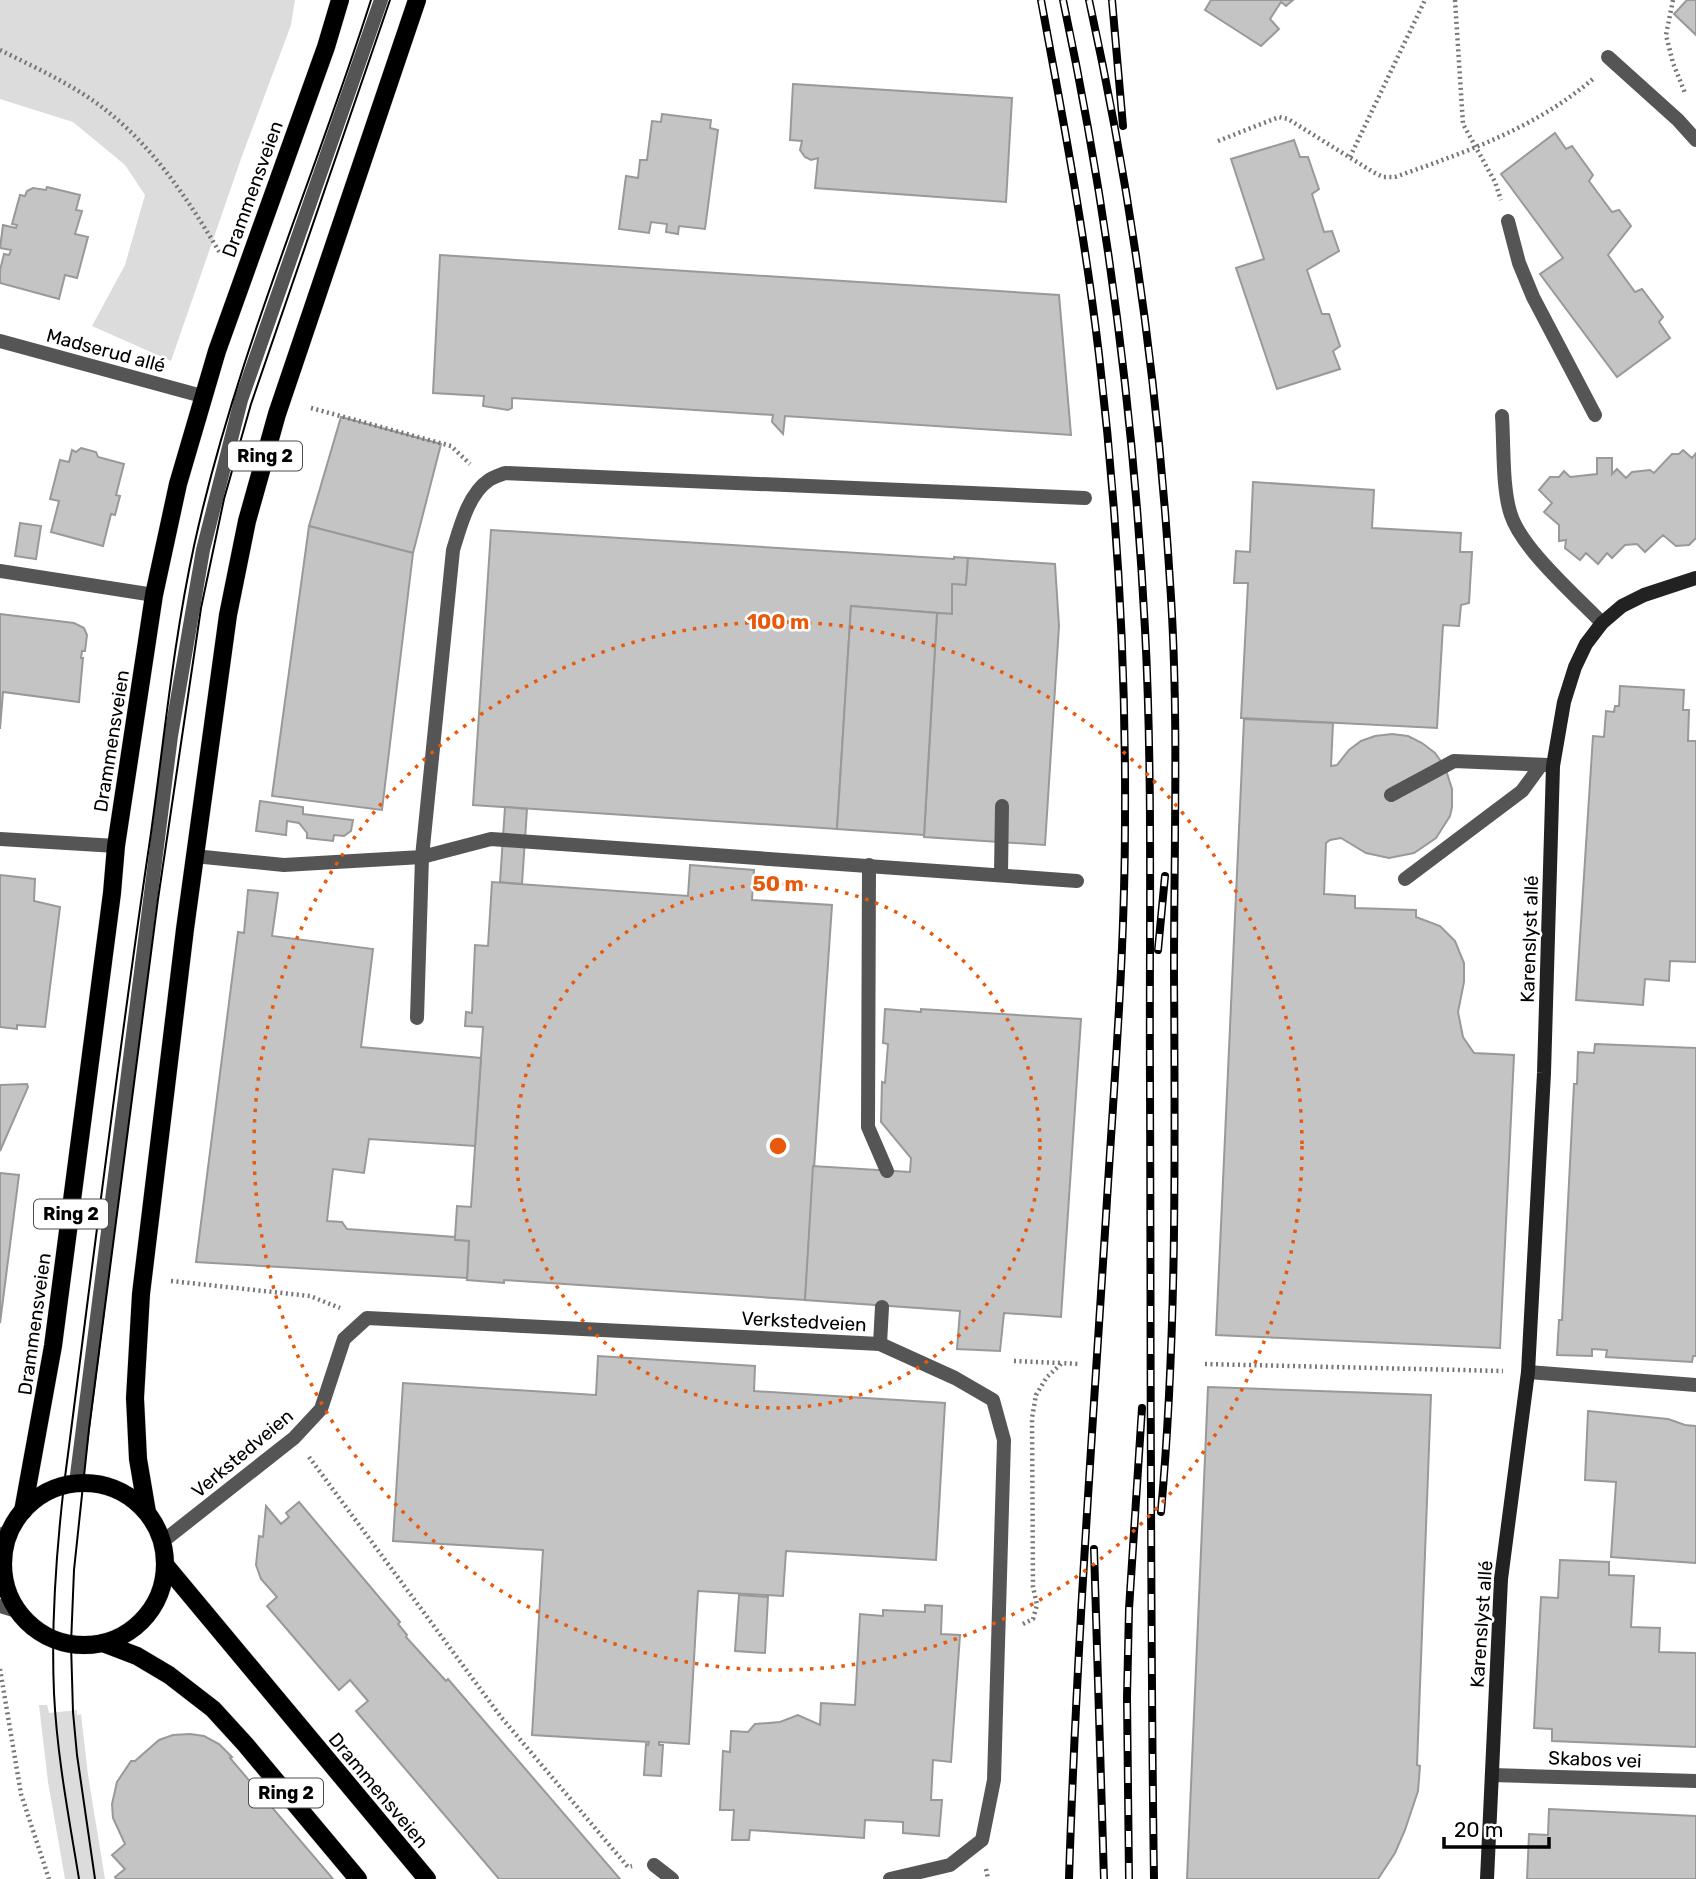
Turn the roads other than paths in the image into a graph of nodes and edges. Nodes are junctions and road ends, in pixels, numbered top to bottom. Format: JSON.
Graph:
{"nodes":[{"id":1,"x":340,"y":0,"type":"edge"},
{"id":2,"x":382,"y":0,"type":"edge"},
{"id":3,"x":417,"y":0,"type":"edge"},
{"id":4,"x":1611,"y":59,"type":"road end"},
{"id":5,"x":1696,"y":140,"type":"edge"},
{"id":6,"x":1508,"y":221,"type":"road end"},
{"id":7,"x":0,"y":341,"type":"edge"},
{"id":8,"x":202,"y":396,"type":"junction"},
{"id":9,"x":1595,"y":415,"type":"dead end"},
{"id":10,"x":1502,"y":416,"type":"dead end"},
{"id":11,"x":1085,"y":498,"type":"dead end"},
{"id":12,"x":0,"y":571,"type":"edge"},
{"id":13,"x":1696,"y":578,"type":"edge"},
{"id":14,"x":154,"y":595,"type":"junction"},
{"id":15,"x":1602,"y":623,"type":"junction"},
{"id":16,"x":1547,"y":765,"type":"junction"},
{"id":17,"x":1391,"y":795,"type":"dead end"},
{"id":18,"x":1002,"y":806,"type":"dead end"},
{"id":19,"x":0,"y":839,"type":"edge"},
{"id":20,"x":116,"y":846,"type":"junction"},
{"id":21,"x":194,"y":856,"type":"junction"},
{"id":22,"x":422,"y":858,"type":"junction"},
{"id":23,"x":869,"y":865,"type":"junction"},
{"id":24,"x":1001,"y":874,"type":"junction"},
{"id":25,"x":1405,"y":879,"type":"dead end"},
{"id":26,"x":1077,"y":881,"type":"dead end"},
{"id":27,"x":416,"y":1018,"type":"dead end"},
{"id":28,"x":887,"y":1171,"type":"dead end"},
{"id":29,"x":881,"y":1307,"type":"dead end"},
{"id":30,"x":880,"y":1344,"type":"junction"},
{"id":31,"x":1528,"y":1372,"type":"junction"},
{"id":32,"x":1696,"y":1385,"type":"edge"},
{"id":33,"x":76,"y":1483,"type":"junction"},
{"id":34,"x":23,"y":1510,"type":"junction"},
{"id":35,"x":147,"y":1512,"type":"junction"},
{"id":36,"x":5,"y":1533,"type":"edge"},
{"id":37,"x":162,"y":1542,"type":"junction"},
{"id":38,"x":166,"y":1566,"type":"junction"},
{"id":39,"x":0,"y":1606,"type":"edge"},
{"id":40,"x":20,"y":1612,"type":"junction"},
{"id":41,"x":103,"y":1643,"type":"junction"},
{"id":42,"x":1492,"y":1775,"type":"junction"},
{"id":43,"x":1696,"y":1781,"type":"edge"},
{"id":44,"x":654,"y":1865,"type":"road end"},
{"id":45,"x":358,"y":1879,"type":"edge"},
{"id":46,"x":427,"y":1879,"type":"edge"},
{"id":47,"x":672,"y":1879,"type":"edge"},
{"id":48,"x":890,"y":1879,"type":"edge"},
{"id":49,"x":1487,"y":1879,"type":"edge"}],
"edges":[{"from":1,"to":8,"type":"main road","name":"Drammensveien","number":"Ring 2"},
{"from":2,"to":33,"type":"street"},
{"from":3,"to":21,"type":"main road","number":"Ring 2"},
{"from":4,"to":5,"type":"street"},
{"from":6,"to":9,"type":"street"},
{"from":7,"to":8,"type":"street","name":"Madserud allé"},
{"from":8,"to":14,"type":"main road","name":"Drammensveien","number":"Ring 2"},
{"from":10,"to":15,"type":"street"},
{"from":11,"to":22,"type":"street"},
{"from":12,"to":14,"type":"street"},
{"from":13,"to":15,"type":"street","name":"Karenslyst allé"},
{"from":14,"to":20,"type":"main road","name":"Drammensveien","number":"Ring 2"},
{"from":15,"to":16,"type":"street","name":"Karenslyst allé"},
{"from":16,"to":17,"type":"street"},
{"from":16,"to":25,"type":"street","name":"Karenslyst allé"},
{"from":16,"to":31,"type":"street","name":"Karenslyst allé"},
{"from":18,"to":24,"type":"street"},
{"from":19,"to":20,"type":"street"},
{"from":20,"to":34,"type":"main road","name":"Drammensveien","number":"Ring 2"},
{"from":21,"to":22,"type":"street"},
{"from":21,"to":35,"type":"main road","number":"Ring 2"},
{"from":22,"to":23,"type":"street"},
{"from":22,"to":27,"type":"street"},
{"from":23,"to":24,"type":"street"},
{"from":23,"to":28,"type":"street"},
{"from":24,"to":26,"type":"street"},
{"from":29,"to":30,"type":"street"},
{"from":30,"to":37,"type":"street","name":"Verkstedveien"},
{"from":30,"to":48,"type":"street","name":"Verkstedveien"},
{"from":31,"to":32,"type":"street"},
{"from":31,"to":42,"type":"street","name":"Karenslyst allé"},
{"from":33,"to":34,"type":"main road"},
{"from":33,"to":35,"type":"main road"},
{"from":34,"to":36,"type":"main road"},
{"from":35,"to":37,"type":"main road"},
{"from":36,"to":40,"type":"main road"},
{"from":37,"to":38,"type":"main road"},
{"from":38,"to":41,"type":"main road"},
{"from":38,"to":46,"type":"main road","name":"Drammensveien","number":"Ring 2"},
{"from":39,"to":40,"type":"street"},
{"from":40,"to":41,"type":"main road"},
{"from":41,"to":45,"type":"main road","number":"Ring 2"},
{"from":42,"to":43,"type":"street","name":"Skabos vei"},
{"from":42,"to":49,"type":"street","name":"Karenslyst allé"},
{"from":44,"to":47,"type":"street"}]}
